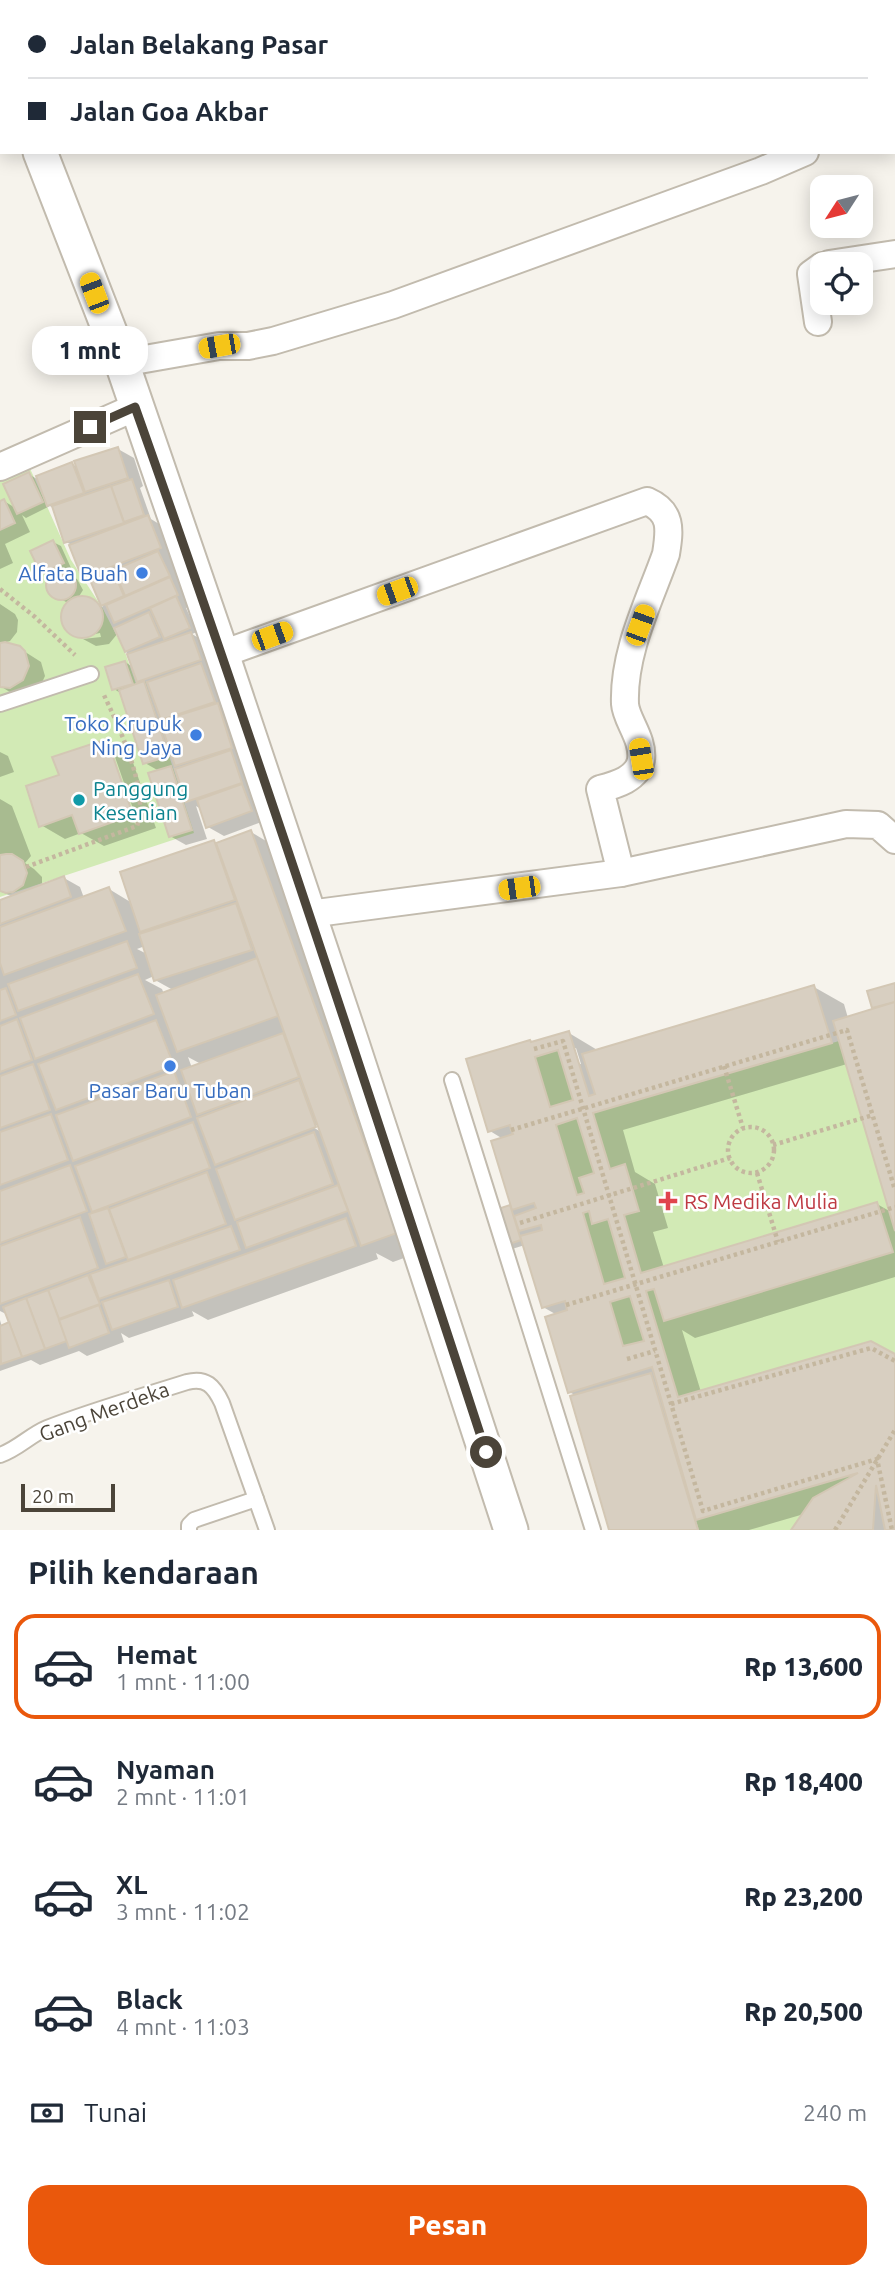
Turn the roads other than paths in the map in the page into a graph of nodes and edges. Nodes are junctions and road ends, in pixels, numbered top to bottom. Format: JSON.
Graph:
{"nodes":[{"id":1,"x":41,"y":154,"type":"edge"},
{"id":2,"x":800,"y":154,"type":"edge"},
{"id":3,"x":895,"y":254,"type":"edge"},
{"id":4,"x":873,"y":257,"type":"edge"},
{"id":5,"x":817,"y":315,"type":"edge"},
{"id":6,"x":818,"y":322,"type":"dead end"},
{"id":7,"x":122,"y":363,"type":"junction"},
{"id":8,"x":135,"y":407,"type":"junction"},
{"id":9,"x":0,"y":467,"type":"edge"},
{"id":10,"x":222,"y":654,"type":"junction"},
{"id":11,"x":91,"y":674,"type":"road end"},
{"id":12,"x":0,"y":704,"type":"edge"},
{"id":13,"x":895,"y":840,"type":"edge"},
{"id":14,"x":621,"y":873,"type":"junction"},
{"id":15,"x":309,"y":914,"type":"junction"},
{"id":16,"x":452,"y":1080,"type":"dead end"},
{"id":17,"x":0,"y":1455,"type":"edge"},
{"id":18,"x":256,"y":1499,"type":"junction"},
{"id":19,"x":189,"y":1530,"type":"edge"},
{"id":20,"x":267,"y":1530,"type":"edge"},
{"id":21,"x":511,"y":1530,"type":"edge"},
{"id":22,"x":593,"y":1530,"type":"edge"}],
"edges":[{"from":1,"to":7,"type":"street"},
{"from":2,"to":7,"type":"street"},
{"from":3,"to":4,"type":"street"},
{"from":5,"to":6,"type":"street"},
{"from":7,"to":8,"type":"street"},
{"from":8,"to":9,"type":"street"},
{"from":8,"to":10,"type":"street"},
{"from":10,"to":14,"type":"street"},
{"from":10,"to":15,"type":"street"},
{"from":11,"to":12,"type":"lane"},
{"from":13,"to":14,"type":"street"},
{"from":14,"to":15,"type":"street"},
{"from":15,"to":21,"type":"street"},
{"from":16,"to":22,"type":"lane"},
{"from":17,"to":18,"type":"lane","name":"Gang Merdeka"},
{"from":18,"to":19,"type":"lane"},
{"from":18,"to":20,"type":"lane"}]}
